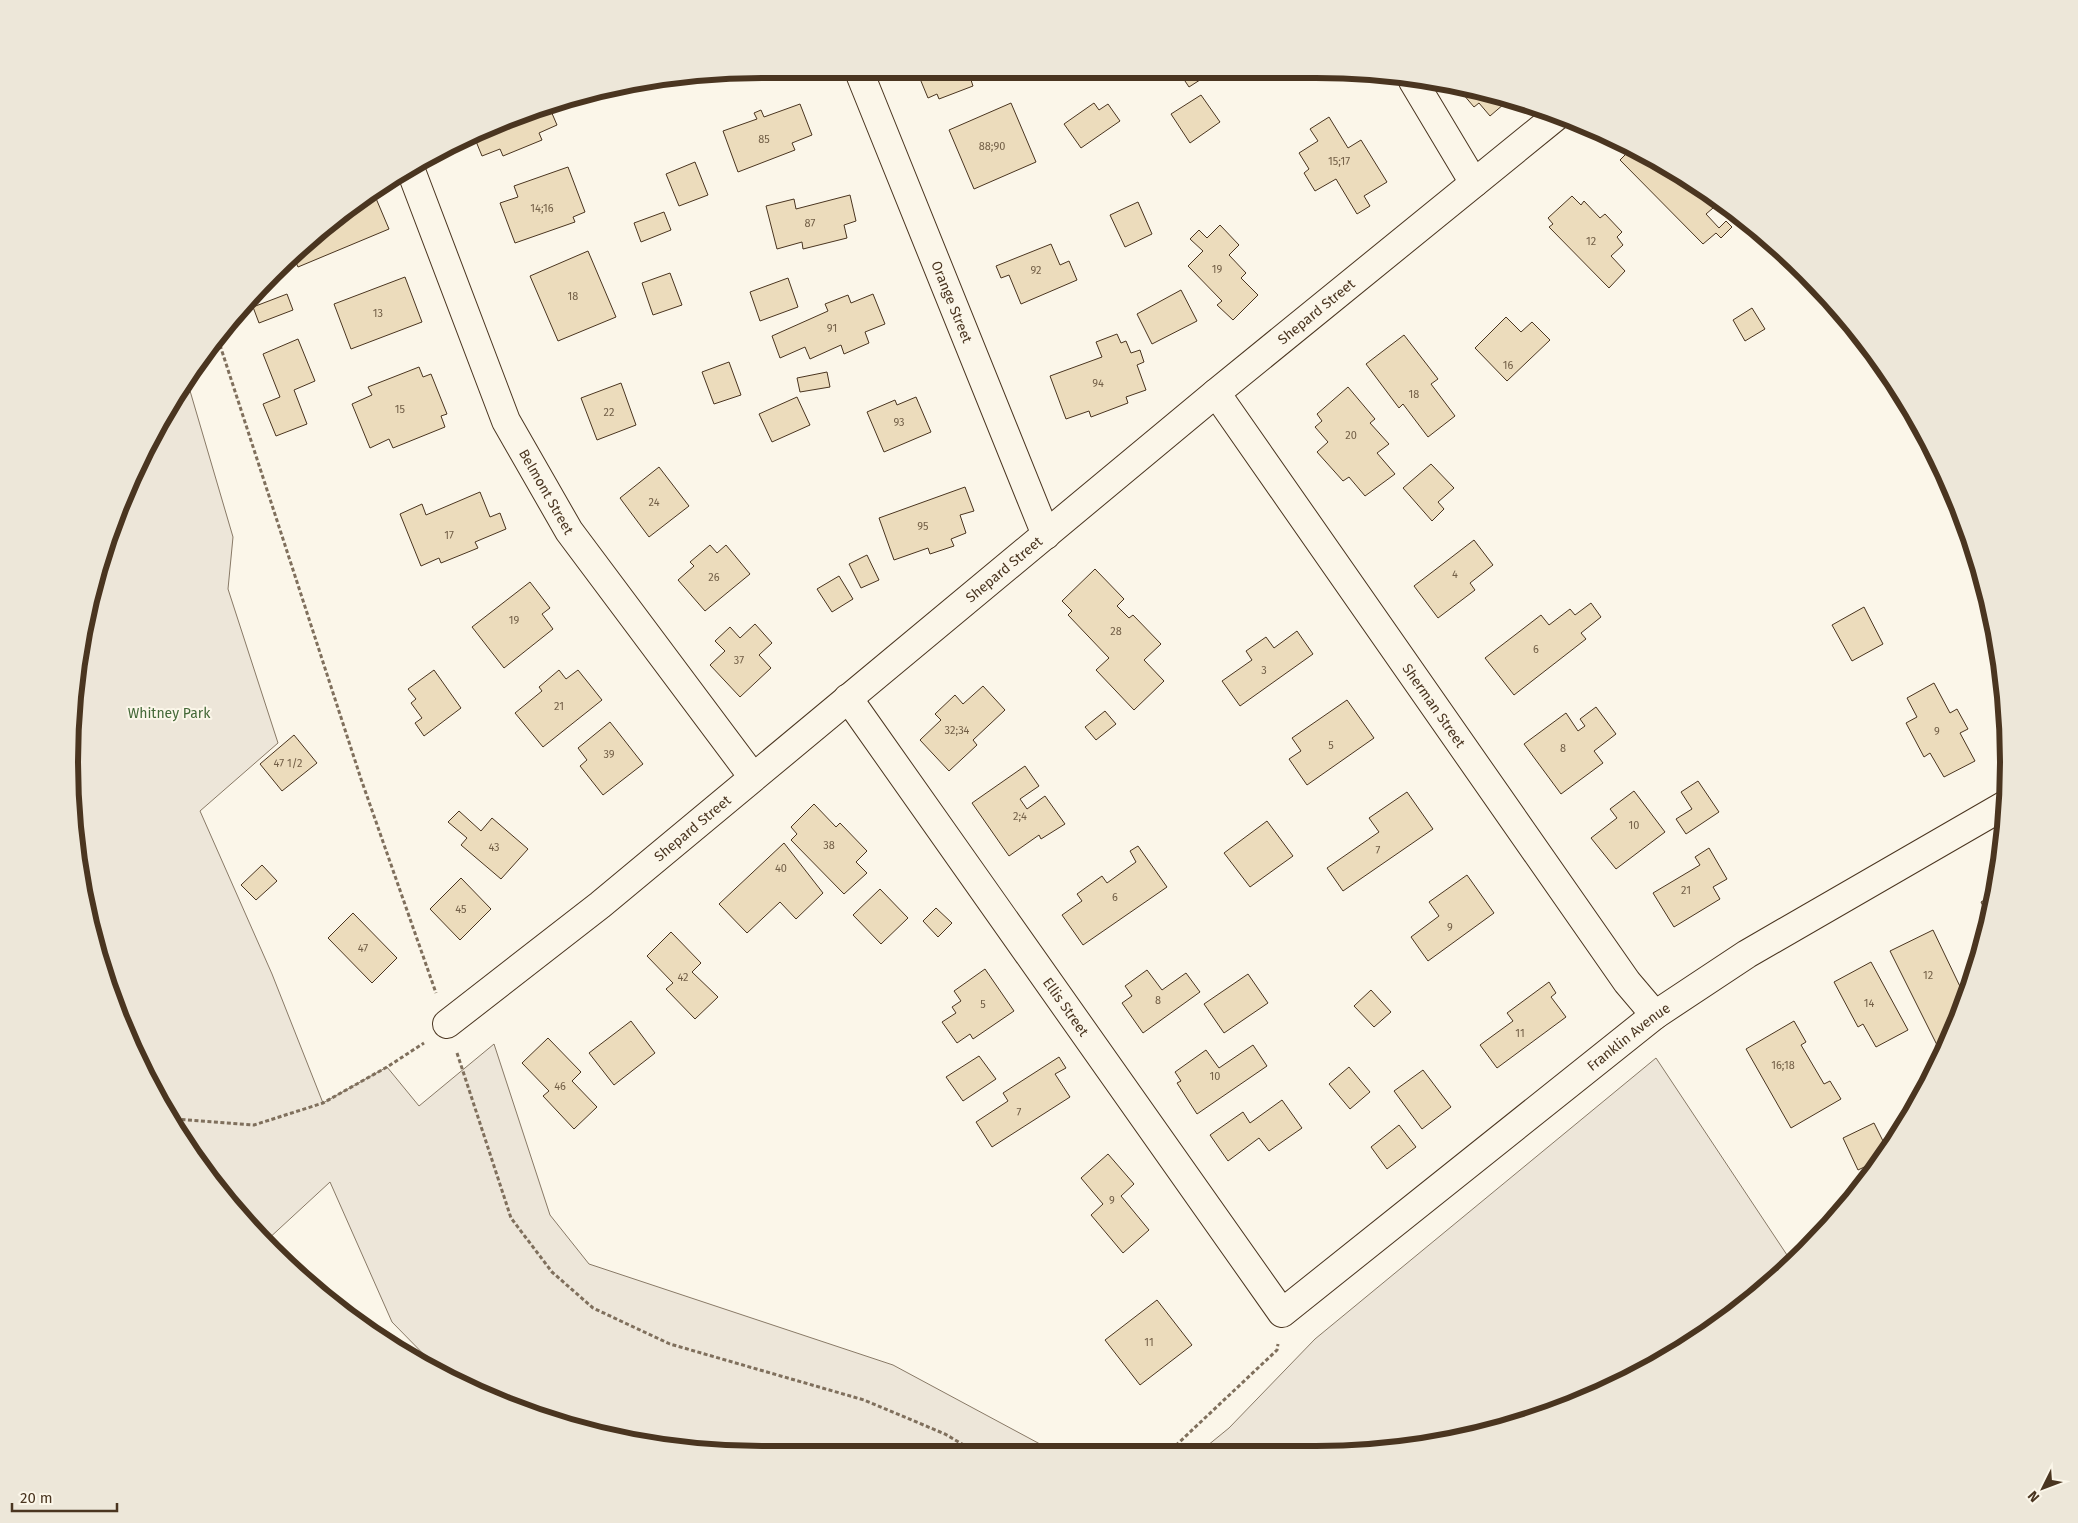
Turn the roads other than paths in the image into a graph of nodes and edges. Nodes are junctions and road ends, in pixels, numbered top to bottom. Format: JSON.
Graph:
{"nodes":[{"id":1,"x":862,"y":78,"type":"edge"},
{"id":2,"x":1415,"y":85,"type":"edge"},
{"id":3,"x":1552,"y":120,"type":"edge"},
{"id":4,"x":412,"y":173,"type":"edge"},
{"id":5,"x":1474,"y":183,"type":"junction"},
{"id":6,"x":1216,"y":394,"type":"junction"},
{"id":7,"x":1046,"y":535,"type":"junction"},
{"id":8,"x":848,"y":698,"type":"junction"},
{"id":9,"x":753,"y":777,"type":"junction"},
{"id":10,"x":1999,"y":809,"type":"edge"},
{"id":11,"x":1656,"y":1015,"type":"junction"},
{"id":12,"x":447,"y":1024,"type":"road end"},
{"id":13,"x":1282,"y":1313,"type":"joint"}],
"edges":[{"from":1,"to":7,"type":"street","name":"Orange Street"},
{"from":2,"to":5,"type":"street"},
{"from":3,"to":5,"type":"street","name":"Shepard Street"},
{"from":4,"to":9,"type":"street","name":"Belmont Street"},
{"from":5,"to":6,"type":"street","name":"Shepard Street"},
{"from":6,"to":7,"type":"street","name":"Shepard Street"},
{"from":6,"to":11,"type":"street","name":"Sherman Street"},
{"from":7,"to":8,"type":"street","name":"Shepard Street"},
{"from":8,"to":9,"type":"street","name":"Shepard Street"},
{"from":8,"to":13,"type":"street","name":"Ellis Street"},
{"from":9,"to":12,"type":"street","name":"Shepard Street"},
{"from":10,"to":11,"type":"street","name":"Franklin Avenue"},
{"from":11,"to":13,"type":"street","name":"Franklin Avenue"}]}
